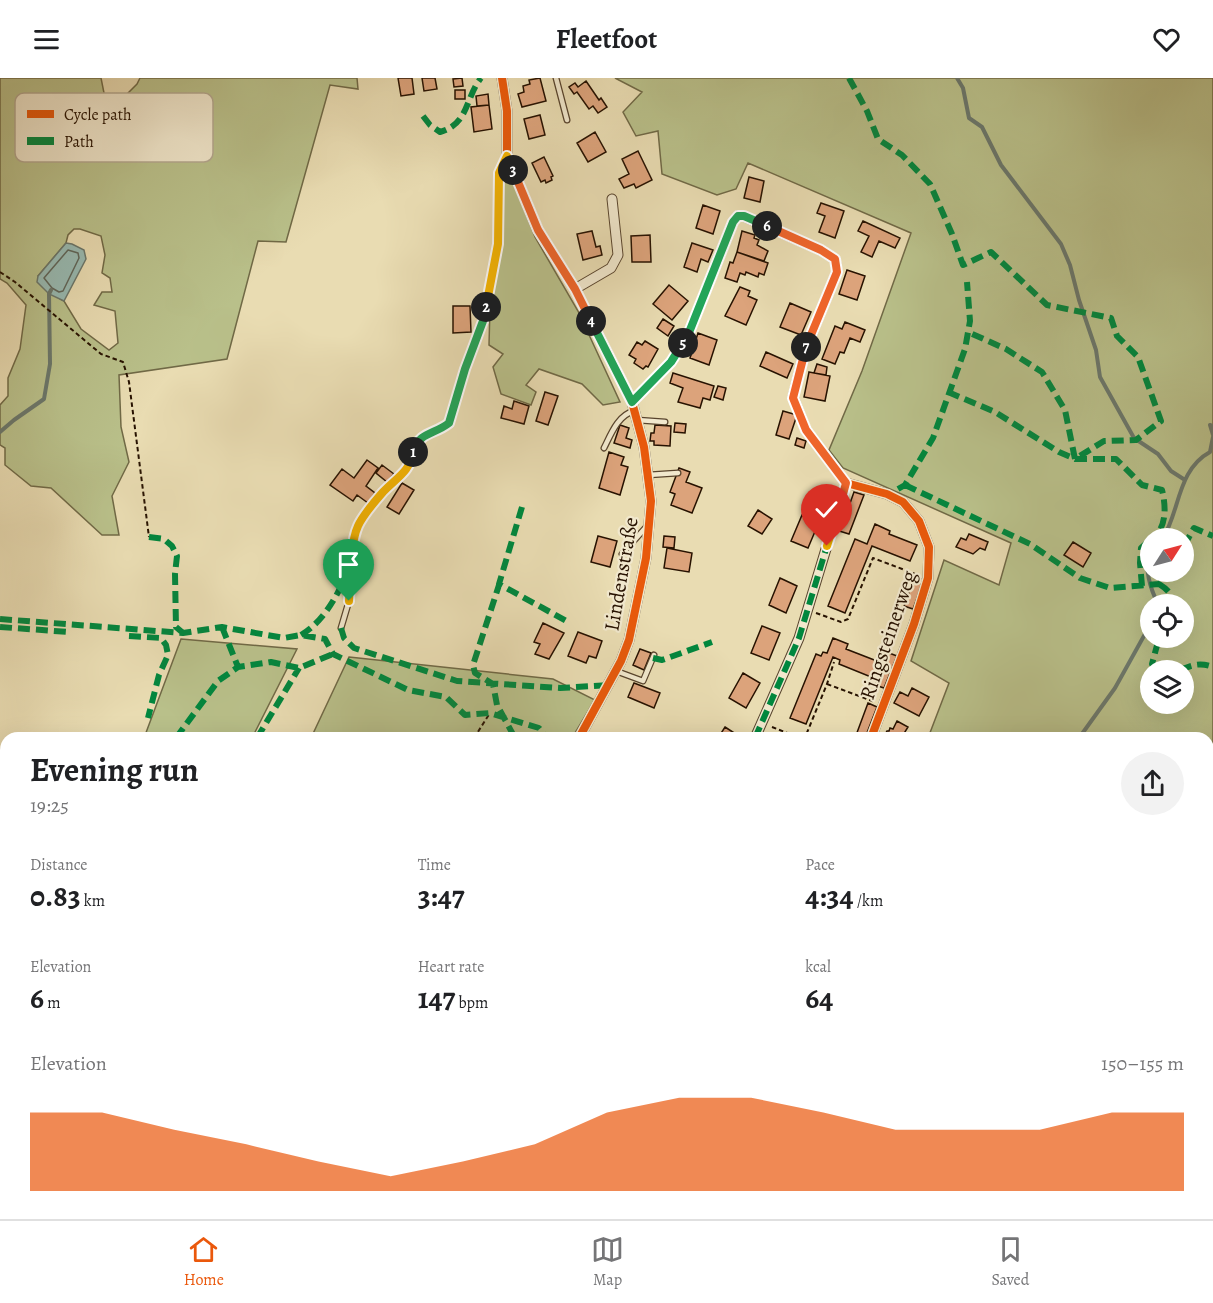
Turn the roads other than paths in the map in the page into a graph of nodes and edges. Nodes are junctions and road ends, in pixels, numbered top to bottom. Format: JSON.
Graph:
{"nodes":[{"id":1,"x":502,"y":78,"type":"edge"},
{"id":2,"x":556,"y":78,"type":"edge"},
{"id":3,"x":567,"y":120,"type":"dead end"},
{"id":4,"x":507,"y":156,"type":"junction"},
{"id":5,"x":612,"y":199,"type":"dead end"},
{"id":6,"x":575,"y":289,"type":"junction"},
{"id":7,"x":634,"y":411,"type":"junction"},
{"id":8,"x":665,"y":422,"type":"dead end"},
{"id":9,"x":604,"y":448,"type":"dead end"},
{"id":10,"x":678,"y":473,"type":"dead end"},
{"id":11,"x":648,"y":475,"type":"junction"},
{"id":12,"x":846,"y":483,"type":"junction"},
{"id":13,"x":649,"y":526,"type":"junction"},
{"id":14,"x":622,"y":554,"type":"dead end"},
{"id":15,"x":341,"y":628,"type":"dead end"},
{"id":16,"x":654,"y":655,"type":"dead end"},
{"id":17,"x":616,"y":671,"type":"junction"},
{"id":18,"x":582,"y":732,"type":"edge"},
{"id":19,"x":757,"y":732,"type":"edge"},
{"id":20,"x":873,"y":732,"type":"edge"}],
"edges":[{"from":1,"to":4,"type":"street","name":"Lindenstraße"},
{"from":2,"to":3,"type":"lane"},
{"from":4,"to":6,"type":"street","name":"Lindenstraße"},
{"from":4,"to":15,"type":"lane","name":"Lindenstraße"},
{"from":5,"to":6,"type":"street"},
{"from":6,"to":7,"type":"street","name":"Lindenstraße"},
{"from":7,"to":8,"type":"lane"},
{"from":7,"to":9,"type":"lane"},
{"from":7,"to":11,"type":"street","name":"Lindenstraße"},
{"from":7,"to":12,"type":"street"},
{"from":10,"to":11,"type":"lane"},
{"from":11,"to":13,"type":"street","name":"Lindenstraße"},
{"from":12,"to":19,"type":"street"},
{"from":12,"to":20,"type":"street","name":"Ringsteinerweg"},
{"from":13,"to":14,"type":"lane"},
{"from":13,"to":17,"type":"street","name":"Lindenstraße"},
{"from":16,"to":17,"type":"lane"},
{"from":17,"to":18,"type":"street","name":"Lindenstraße"}]}
